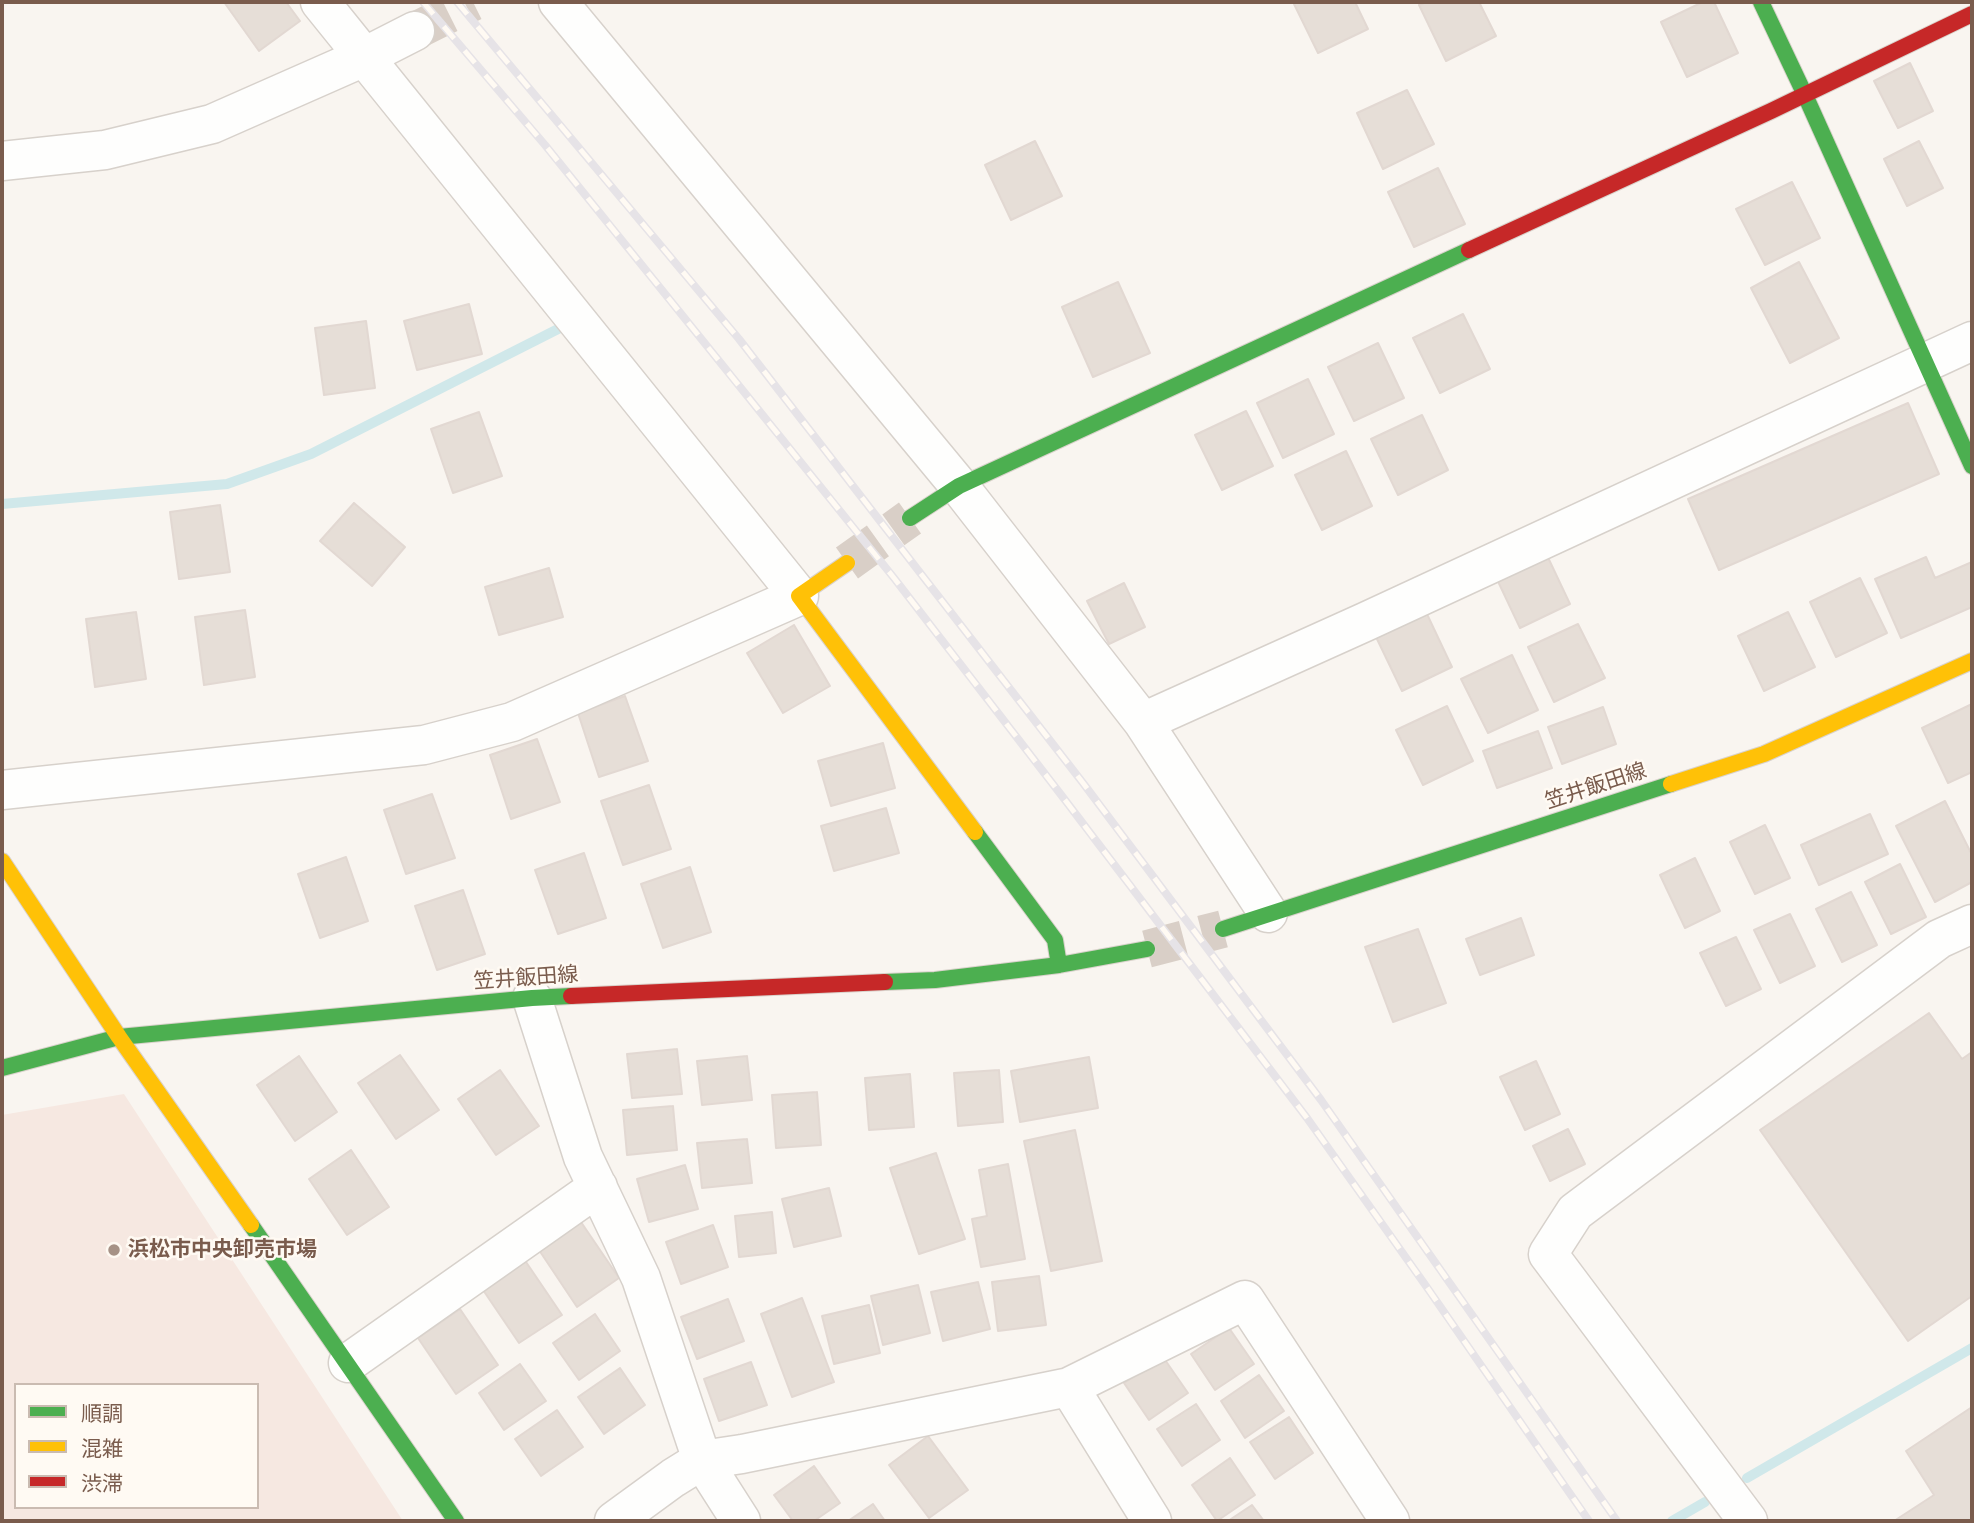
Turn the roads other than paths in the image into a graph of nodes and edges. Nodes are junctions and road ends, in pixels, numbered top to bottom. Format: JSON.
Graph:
{"nodes":[{"id":1,"x":320,"y":2,"type":"edge"},
{"id":2,"x":558,"y":2,"type":"edge"},
{"id":3,"x":1761,"y":2,"type":"edge"},
{"id":4,"x":1972,"y":14,"type":"edge"},
{"id":5,"x":415,"y":31,"type":"tunnel mouth"},
{"id":6,"x":364,"y":57,"type":"junction"},
{"id":7,"x":1805,"y":95,"type":"junction"},
{"id":8,"x":2,"y":161,"type":"edge"},
{"id":9,"x":1972,"y":341,"type":"edge"},
{"id":10,"x":1925,"y":363,"type":"junction"},
{"id":11,"x":1972,"y":466,"type":"edge"},
{"id":12,"x":959,"y":486,"type":"junction"},
{"id":13,"x":910,"y":518,"type":"tunnel mouth"},
{"id":14,"x":847,"y":563,"type":"tunnel mouth"},
{"id":15,"x":799,"y":596,"type":"junction"},
{"id":16,"x":1972,"y":661,"type":"edge"},
{"id":17,"x":1143,"y":722,"type":"junction"},
{"id":18,"x":2,"y":790,"type":"edge"},
{"id":19,"x":2,"y":861,"type":"edge"},
{"id":20,"x":1268,"y":913,"type":"junction"},
{"id":21,"x":1972,"y":924,"type":"edge"},
{"id":22,"x":1223,"y":929,"type":"tunnel mouth"},
{"id":23,"x":1147,"y":948,"type":"tunnel mouth"},
{"id":24,"x":1059,"y":965,"type":"junction"},
{"id":25,"x":532,"y":998,"type":"junction"},
{"id":26,"x":120,"y":1037,"type":"junction"},
{"id":27,"x":2,"y":1069,"type":"edge"},
{"id":28,"x":598,"y":1187,"type":"junction"},
{"id":29,"x":348,"y":1363,"type":"junction"},
{"id":30,"x":1069,"y":1387,"type":"junction"},
{"id":31,"x":702,"y":1460,"type":"junction"},
{"id":32,"x":456,"y":1521,"type":"edge"},
{"id":33,"x":614,"y":1521,"type":"edge"},
{"id":34,"x":741,"y":1521,"type":"edge"},
{"id":35,"x":1152,"y":1521,"type":"edge"},
{"id":36,"x":1390,"y":1521,"type":"edge"},
{"id":37,"x":1748,"y":1521,"type":"edge"}],
"edges":[{"from":1,"to":6,"type":"street"},
{"from":2,"to":12,"type":"street"},
{"from":3,"to":7,"type":"street"},
{"from":4,"to":7,"type":"street"},
{"from":5,"to":6,"type":"street"},
{"from":6,"to":8,"type":"street"},
{"from":6,"to":15,"type":"street"},
{"from":7,"to":10,"type":"street"},
{"from":7,"to":12,"type":"street"},
{"from":9,"to":10,"type":"street"},
{"from":10,"to":11,"type":"street"},
{"from":10,"to":17,"type":"street"},
{"from":12,"to":13,"type":"street"},
{"from":12,"to":17,"type":"street"},
{"from":14,"to":15,"type":"street"},
{"from":15,"to":18,"type":"street"},
{"from":15,"to":24,"type":"street"},
{"from":16,"to":20,"type":"street","name":"笠井飯田線"},
{"from":17,"to":20,"type":"street"},
{"from":19,"to":26,"type":"street"},
{"from":20,"to":22,"type":"street","name":"笠井飯田線"},
{"from":21,"to":37,"type":"street"},
{"from":23,"to":24,"type":"street","name":"笠井飯田線"},
{"from":24,"to":25,"type":"street","name":"笠井飯田線"},
{"from":25,"to":26,"type":"street","name":"笠井飯田線"},
{"from":25,"to":28,"type":"street"},
{"from":26,"to":27,"type":"street","name":"笠井飯田線"},
{"from":26,"to":29,"type":"street"},
{"from":28,"to":29,"type":"street"},
{"from":28,"to":31,"type":"street"},
{"from":29,"to":32,"type":"street"},
{"from":30,"to":31,"type":"street"},
{"from":30,"to":35,"type":"street"},
{"from":30,"to":36,"type":"street"},
{"from":31,"to":33,"type":"street"},
{"from":31,"to":34,"type":"street"}]}
